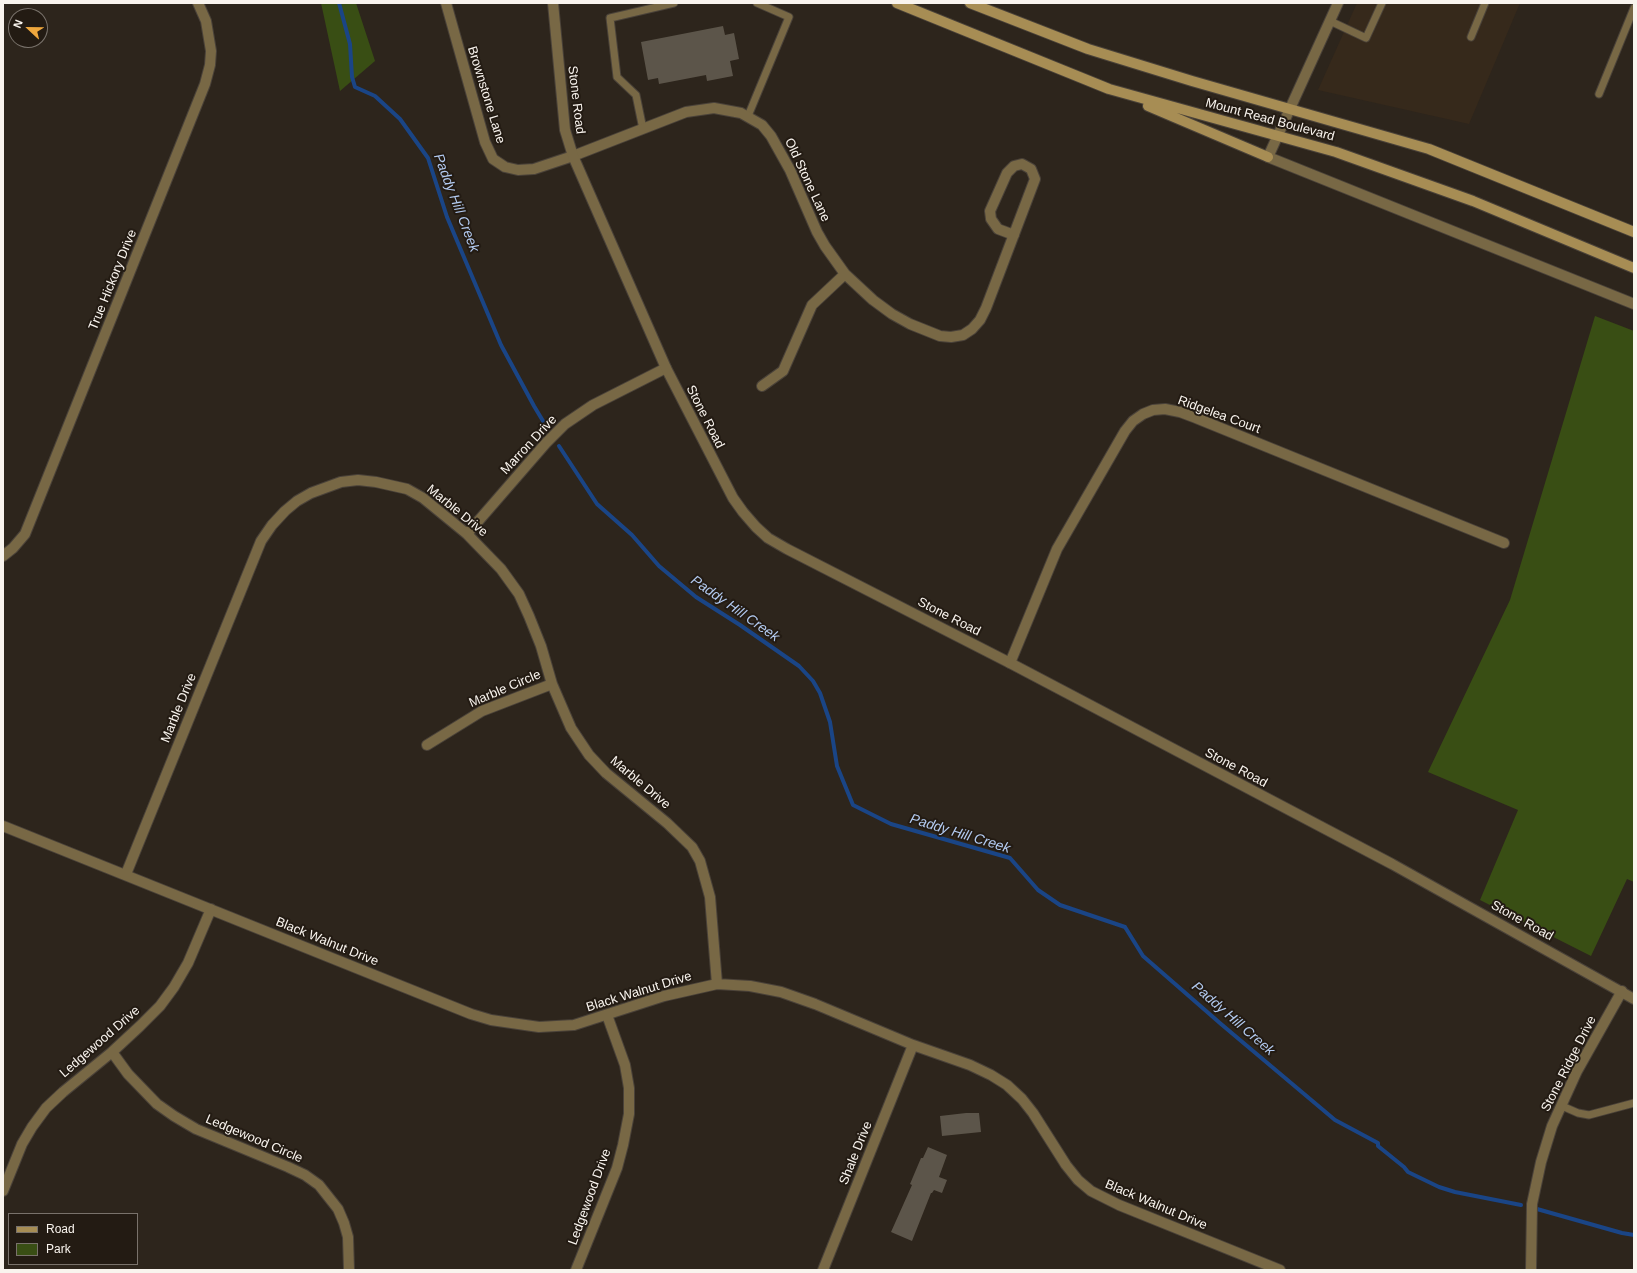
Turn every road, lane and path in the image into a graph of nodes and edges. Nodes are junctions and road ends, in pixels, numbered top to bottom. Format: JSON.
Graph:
{"nodes":[{"id":1,"x":198,"y":3,"type":"edge"},
{"id":2,"x":446,"y":3,"type":"edge"},
{"id":3,"x":553,"y":3,"type":"edge"},
{"id":4,"x":674,"y":3,"type":"edge"},
{"id":5,"x":757,"y":3,"type":"edge"},
{"id":6,"x":897,"y":3,"type":"edge"},
{"id":7,"x":970,"y":3,"type":"edge"},
{"id":8,"x":1338,"y":3,"type":"edge"},
{"id":9,"x":1382,"y":3,"type":"edge"},
{"id":10,"x":1485,"y":3,"type":"edge"},
{"id":11,"x":1634,"y":8,"type":"edge"},
{"id":12,"x":1330,"y":21,"type":"junction"},
{"id":13,"x":1471,"y":37,"type":"dead end"},
{"id":14,"x":1109,"y":89,"type":"junction"},
{"id":15,"x":1600,"y":94,"type":"dead end"},
{"id":16,"x":1290,"y":108,"type":"junction"},
{"id":17,"x":748,"y":116,"type":"junction"},
{"id":18,"x":643,"y":128,"type":"junction"},
{"id":19,"x":1277,"y":136,"type":"junction"},
{"id":20,"x":573,"y":156,"type":"junction"},
{"id":21,"x":1268,"y":157,"type":"junction"},
{"id":22,"x":1634,"y":232,"type":"edge"},
{"id":23,"x":1014,"y":235,"type":"junction"},
{"id":24,"x":1634,"y":268,"type":"edge"},
{"id":25,"x":845,"y":274,"type":"junction"},
{"id":26,"x":1634,"y":304,"type":"edge"},
{"id":27,"x":666,"y":368,"type":"junction"},
{"id":28,"x":762,"y":386,"type":"dead end"},
{"id":29,"x":467,"y":534,"type":"junction"},
{"id":30,"x":1504,"y":543,"type":"dead end"},
{"id":31,"x":3,"y":556,"type":"edge"},
{"id":32,"x":1010,"y":664,"type":"junction"},
{"id":33,"x":552,"y":684,"type":"junction"},
{"id":34,"x":427,"y":745,"type":"dead end"},
{"id":35,"x":3,"y":826,"type":"edge"},
{"id":36,"x":126,"y":874,"type":"junction"},
{"id":37,"x":211,"y":909,"type":"junction"},
{"id":38,"x":717,"y":984,"type":"junction"},
{"id":39,"x":1622,"y":991,"type":"junction"},
{"id":40,"x":1634,"y":999,"type":"edge"},
{"id":41,"x":607,"y":1015,"type":"junction"},
{"id":42,"x":913,"y":1045,"type":"junction"},
{"id":43,"x":112,"y":1052,"type":"junction"},
{"id":44,"x":1634,"y":1103,"type":"edge"},
{"id":45,"x":1562,"y":1106,"type":"junction"},
{"id":46,"x":3,"y":1191,"type":"edge"},
{"id":47,"x":348,"y":1270,"type":"edge"},
{"id":48,"x":576,"y":1270,"type":"edge"},
{"id":49,"x":823,"y":1270,"type":"edge"},
{"id":50,"x":1280,"y":1270,"type":"edge"},
{"id":51,"x":1531,"y":1270,"type":"edge"}],
"edges":[{"from":1,"to":31,"type":"street","name":"True Hickory Drive"},
{"from":2,"to":20,"type":"street","name":"Brownstone Lane"},
{"from":3,"to":20,"type":"street","name":"Stone Road"},
{"from":4,"to":18,"type":"lane"},
{"from":5,"to":17,"type":"lane"},
{"from":6,"to":14,"type":"main road","name":"Mount Read Boulevard"},
{"from":7,"to":16,"type":"main road","name":"Mount Read Boulevard"},
{"from":8,"to":12,"type":"street"},
{"from":9,"to":12,"type":"lane"},
{"from":10,"to":13,"type":"lane"},
{"from":11,"to":15,"type":"lane"},
{"from":12,"to":16,"type":"street"},
{"from":14,"to":19,"type":"main road","name":"Mount Read Boulevard"},
{"from":14,"to":21,"type":"main road"},
{"from":16,"to":19,"type":"street"},
{"from":16,"to":22,"type":"main road","name":"Mount Read Boulevard"},
{"from":17,"to":18,"type":"street","name":"Old Stone Lane"},
{"from":17,"to":25,"type":"street","name":"Old Stone Lane"},
{"from":18,"to":20,"type":"street","name":"Old Stone Lane"},
{"from":19,"to":21,"type":"street"},
{"from":19,"to":24,"type":"main road","name":"Mount Read Boulevard"},
{"from":20,"to":27,"type":"street","name":"Stone Road"},
{"from":21,"to":26,"type":"street"},
{"from":23,"to":23,"type":"street","name":"Old Stone Lane"},
{"from":23,"to":25,"type":"street","name":"Old Stone Lane"},
{"from":25,"to":28,"type":"street"},
{"from":27,"to":29,"type":"street","name":"Marron Drive"},
{"from":27,"to":32,"type":"street","name":"Stone Road"},
{"from":29,"to":33,"type":"street","name":"Marble Drive"},
{"from":29,"to":36,"type":"street","name":"Marble Drive"},
{"from":30,"to":32,"type":"street","name":"Ridgelea Court"},
{"from":32,"to":39,"type":"street","name":"Stone Road"},
{"from":33,"to":34,"type":"street","name":"Marble Circle"},
{"from":33,"to":38,"type":"street","name":"Marble Drive"},
{"from":35,"to":36,"type":"street","name":"Black Walnut Drive"},
{"from":36,"to":37,"type":"street","name":"Black Walnut Drive"},
{"from":37,"to":41,"type":"street","name":"Black Walnut Drive"},
{"from":37,"to":43,"type":"street","name":"Ledgewood Drive"},
{"from":38,"to":41,"type":"street","name":"Black Walnut Drive"},
{"from":38,"to":42,"type":"street","name":"Black Walnut Drive"},
{"from":39,"to":40,"type":"street","name":"Stone Road"},
{"from":39,"to":45,"type":"street","name":"Stone Ridge Drive"},
{"from":41,"to":48,"type":"street","name":"Ledgewood Drive"},
{"from":42,"to":49,"type":"street","name":"Shale Drive"},
{"from":42,"to":50,"type":"street","name":"Black Walnut Drive"},
{"from":43,"to":46,"type":"street","name":"Ledgewood Drive"},
{"from":43,"to":47,"type":"street","name":"Ledgewood Circle"},
{"from":44,"to":45,"type":"lane"},
{"from":45,"to":51,"type":"street","name":"Stone Ridge Drive"}]}
